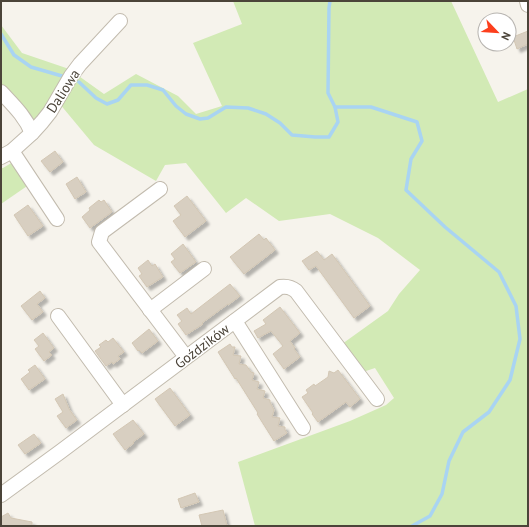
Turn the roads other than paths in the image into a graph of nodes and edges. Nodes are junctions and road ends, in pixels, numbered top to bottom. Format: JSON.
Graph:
{"nodes":[{"id":1,"x":527,"y":1,"type":"edge"},
{"id":2,"x":528,"y":5,"type":"edge"},
{"id":3,"x":120,"y":21,"type":"dead end"},
{"id":4,"x":1,"y":92,"type":"edge"},
{"id":5,"x":32,"y":133,"type":"junction"},
{"id":6,"x":6,"y":154,"type":"edge"},
{"id":7,"x":160,"y":189,"type":"dead end"},
{"id":8,"x":57,"y":219,"type":"dead end"},
{"id":9,"x":204,"y":269,"type":"dead end"},
{"id":10,"x":150,"y":310,"type":"junction"},
{"id":11,"x":58,"y":316,"type":"dead end"},
{"id":12,"x":235,"y":321,"type":"junction"},
{"id":13,"x":186,"y":357,"type":"junction"},
{"id":14,"x":377,"y":399,"type":"dead end"},
{"id":15,"x":123,"y":406,"type":"junction"},
{"id":16,"x":303,"y":428,"type":"dead end"},
{"id":17,"x":1,"y":495,"type":"edge"}],
"edges":[{"from":1,"to":2,"type":"street"},
{"from":3,"to":5,"type":"street","name":"Daliowa"},
{"from":4,"to":5,"type":"street"},
{"from":5,"to":6,"type":"street","name":"Daliowa"},
{"from":6,"to":8,"type":"street"},
{"from":7,"to":10,"type":"street"},
{"from":9,"to":10,"type":"street"},
{"from":10,"to":13,"type":"street"},
{"from":11,"to":15,"type":"street"},
{"from":12,"to":13,"type":"street","name":"Goździków"},
{"from":12,"to":14,"type":"street","name":"Goździków"},
{"from":12,"to":16,"type":"street"},
{"from":13,"to":15,"type":"street","name":"Goździków"},
{"from":15,"to":17,"type":"street","name":"Goździków"}]}
